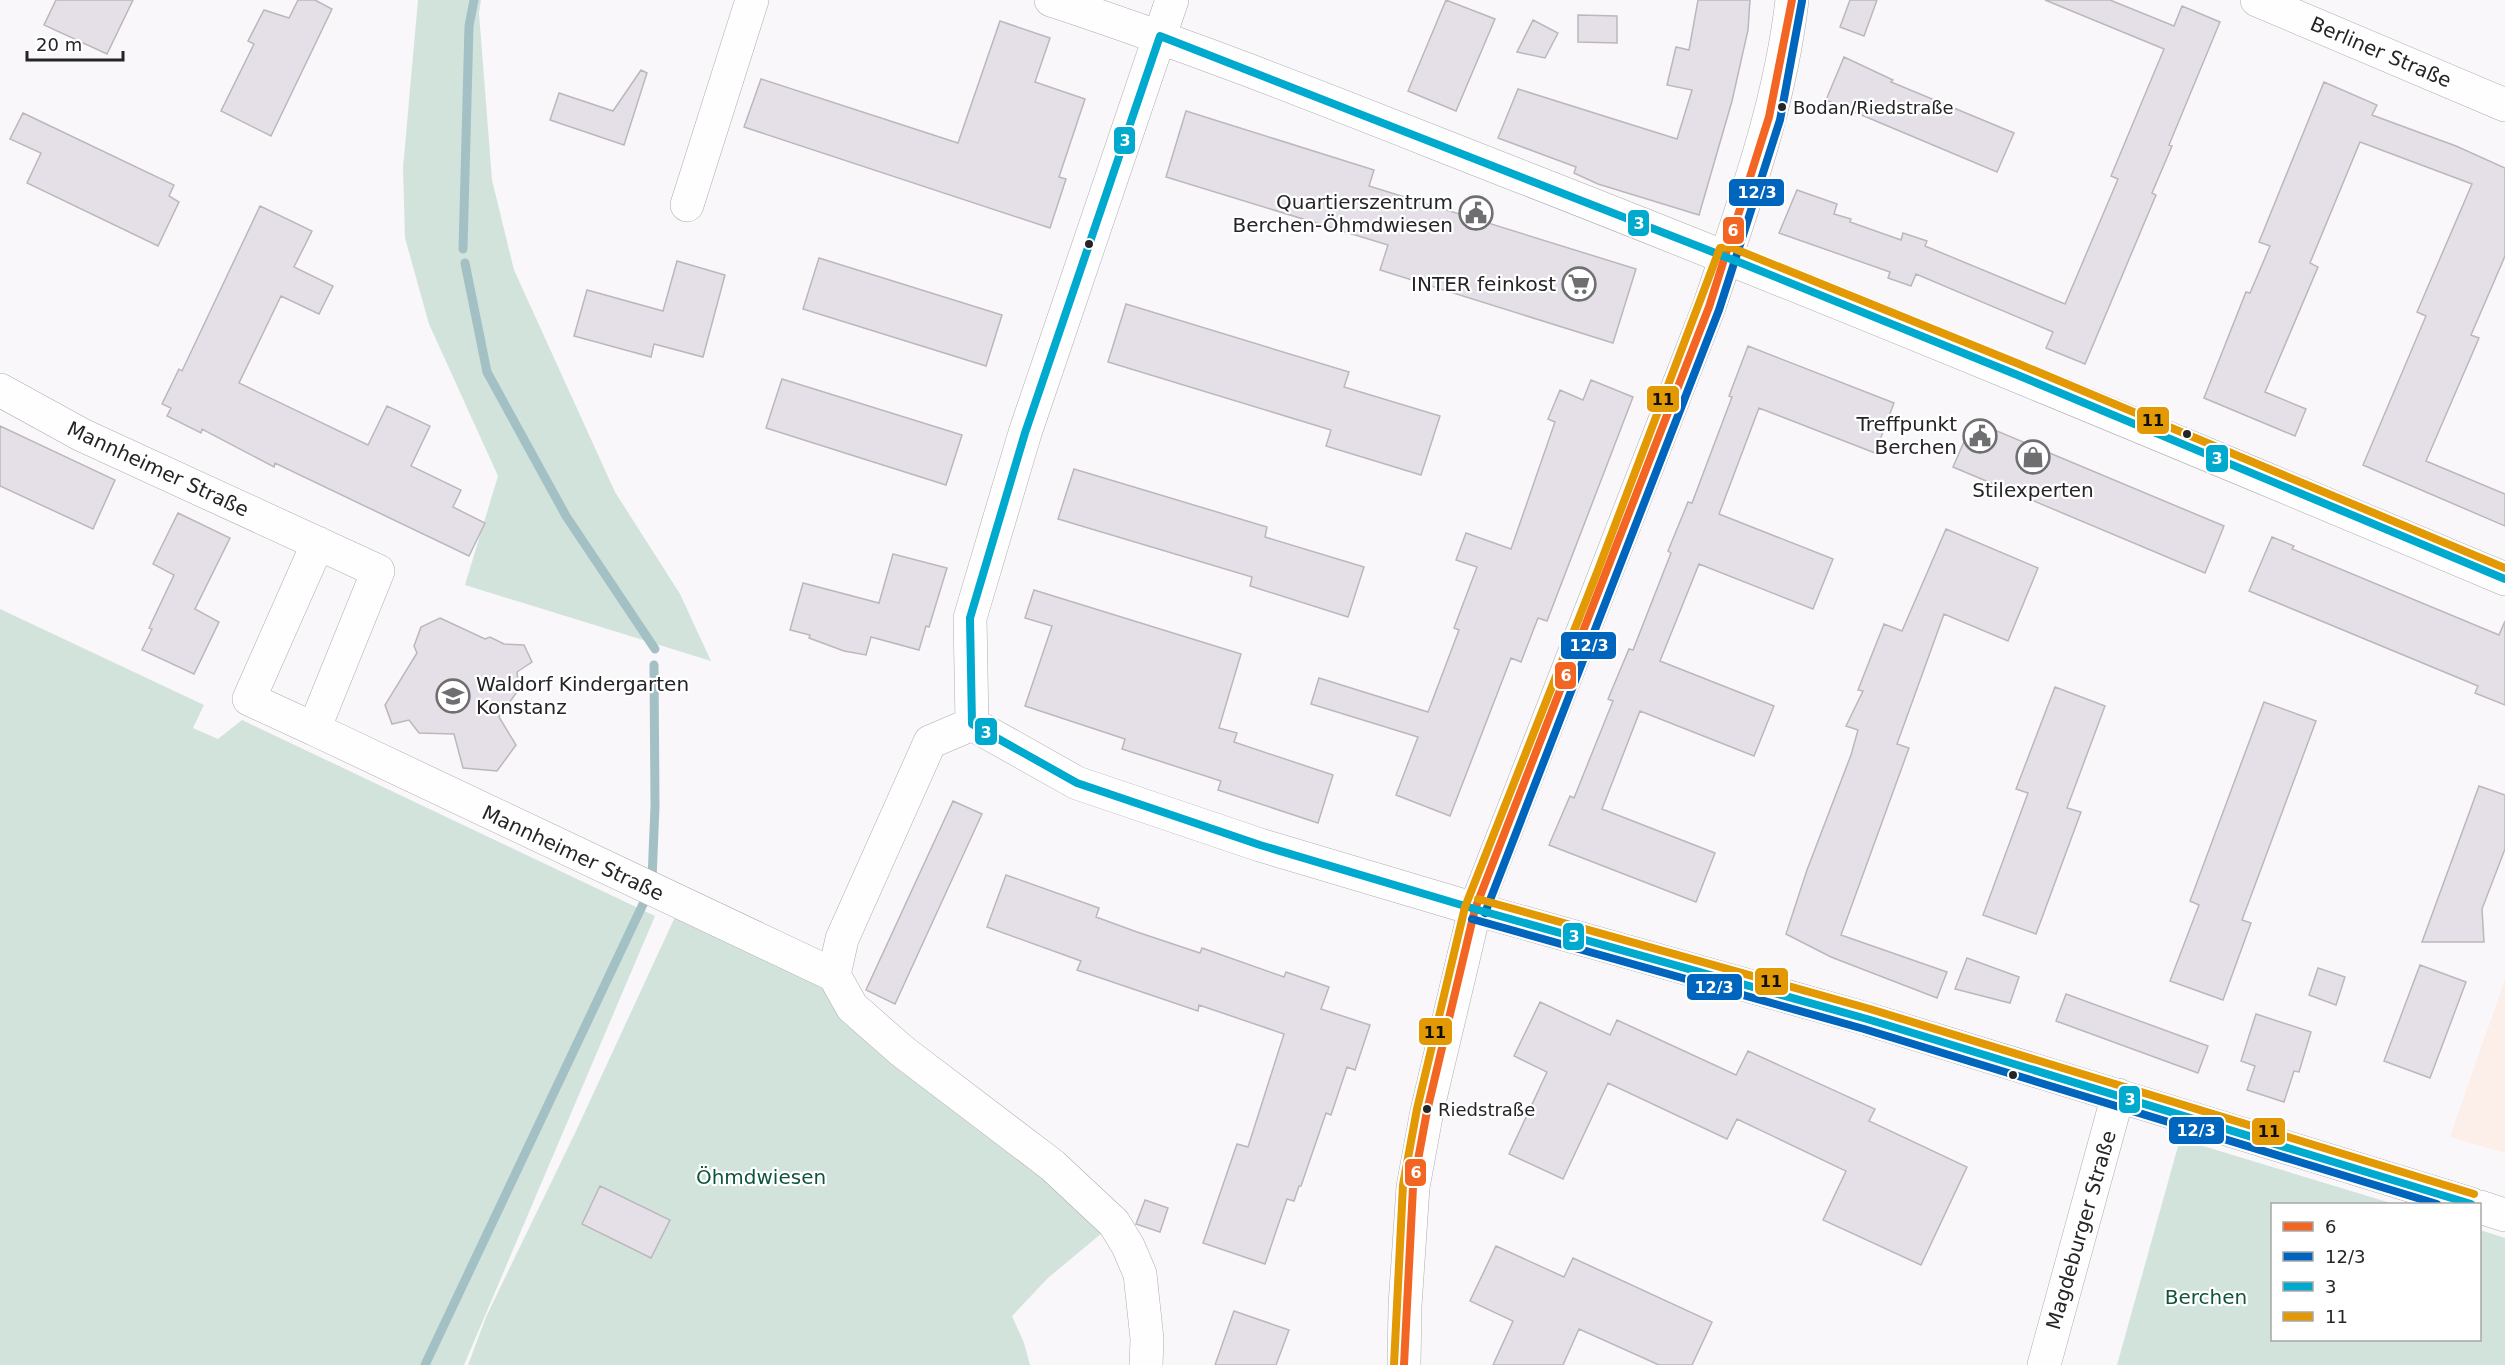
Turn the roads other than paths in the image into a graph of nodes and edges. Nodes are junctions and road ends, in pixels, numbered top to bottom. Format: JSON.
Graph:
{"nodes":[{"id":1,"x":752,"y":0,"type":"edge"},
{"id":2,"x":1051,"y":0,"type":"edge"},
{"id":3,"x":1172,"y":0,"type":"edge"},
{"id":4,"x":1792,"y":0,"type":"edge"},
{"id":5,"x":2257,"y":0,"type":"edge"},
{"id":6,"x":1160,"y":36,"type":"junction"},
{"id":7,"x":2505,"y":105,"type":"edge"},
{"id":8,"x":687,"y":205,"type":"dead end"},
{"id":9,"x":1726,"y":257,"type":"junction"},
{"id":10,"x":0,"y":390,"type":"edge"},
{"id":11,"x":318,"y":543,"type":"junction"},
{"id":12,"x":2505,"y":579,"type":"edge"},
{"id":13,"x":972,"y":724,"type":"junction"},
{"id":14,"x":314,"y":729,"type":"junction"},
{"id":15,"x":1475,"y":909,"type":"junction"},
{"id":16,"x":834,"y":975,"type":"junction"},
{"id":17,"x":2118,"y":1095,"type":"junction"},
{"id":18,"x":2468,"y":1203,"type":"edge"},
{"id":19,"x":2481,"y":1207,"type":"edge"},
{"id":20,"x":2505,"y":1215,"type":"edge"},
{"id":21,"x":1146,"y":1365,"type":"edge"},
{"id":22,"x":1404,"y":1365,"type":"edge"},
{"id":23,"x":2044,"y":1365,"type":"edge"}],
"edges":[{"from":1,"to":8,"type":"street"},
{"from":2,"to":6,"type":"street"},
{"from":3,"to":6,"type":"street"},
{"from":4,"to":9,"type":"street"},
{"from":5,"to":7,"type":"street","name":"Berliner Straße"},
{"from":6,"to":9,"type":"street"},
{"from":6,"to":13,"type":"street"},
{"from":9,"to":12,"type":"street"},
{"from":9,"to":15,"type":"street"},
{"from":10,"to":11,"type":"street","name":"Mannheimer Straße"},
{"from":11,"to":14,"type":"street","name":"Mannheimer Straße"},
{"from":11,"to":14,"type":"street","name":"Mannheimer Straße"},
{"from":13,"to":15,"type":"street"},
{"from":13,"to":16,"type":"street"},
{"from":14,"to":16,"type":"street","name":"Mannheimer Straße"},
{"from":15,"to":17,"type":"street"},
{"from":15,"to":22,"type":"street"},
{"from":16,"to":21,"type":"street"},
{"from":17,"to":18,"type":"street"},
{"from":17,"to":23,"type":"street","name":"Magdeburger Straße"},
{"from":19,"to":20,"type":"street"}]}
